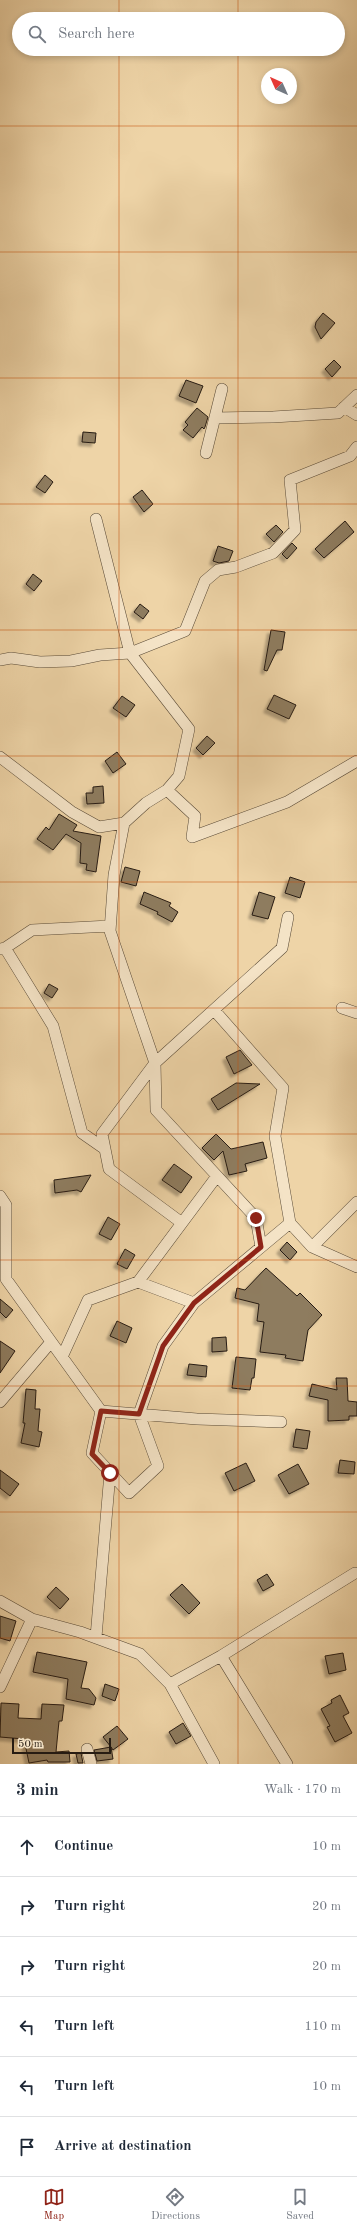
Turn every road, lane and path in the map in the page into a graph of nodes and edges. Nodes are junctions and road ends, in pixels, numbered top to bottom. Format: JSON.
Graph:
{"nodes":[{"id":1,"x":222,"y":388,"type":"dead end"},
{"id":2,"x":357,"y":395,"type":"edge"},
{"id":3,"x":344,"y":408,"type":"junction"},
{"id":4,"x":357,"y":415,"type":"edge"},
{"id":5,"x":215,"y":418,"type":"junction"},
{"id":6,"x":357,"y":446,"type":"edge"},
{"id":7,"x":206,"y":453,"type":"dead end"},
{"id":8,"x":96,"y":519,"type":"dead end"},
{"id":9,"x":130,"y":653,"type":"junction"},
{"id":10,"x":0,"y":660,"type":"edge"},
{"id":11,"x":0,"y":757,"type":"edge"},
{"id":12,"x":357,"y":761,"type":"edge"},
{"id":13,"x":167,"y":790,"type":"junction"},
{"id":14,"x":124,"y":823,"type":"junction"},
{"id":15,"x":288,"y":917,"type":"dead end"},
{"id":16,"x":110,"y":926,"type":"junction"},
{"id":17,"x":3,"y":949,"type":"edge"},
{"id":18,"x":342,"y":1008,"type":"dead end"},
{"id":19,"x":214,"y":1010,"type":"junction"},
{"id":20,"x":357,"y":1012,"type":"edge"},
{"id":21,"x":155,"y":1063,"type":"junction"},
{"id":22,"x":105,"y":1149,"type":"junction"},
{"id":23,"x":217,"y":1176,"type":"junction"},
{"id":24,"x":0,"y":1196,"type":"edge"},
{"id":25,"x":357,"y":1202,"type":"edge"},
{"id":26,"x":182,"y":1223,"type":"junction"},
{"id":27,"x":290,"y":1223,"type":"junction"},
{"id":28,"x":261,"y":1247,"type":"junction"},
{"id":29,"x":312,"y":1247,"type":"junction"},
{"id":30,"x":357,"y":1268,"type":"edge"},
{"id":31,"x":138,"y":1282,"type":"junction"},
{"id":32,"x":194,"y":1303,"type":"junction"},
{"id":33,"x":51,"y":1342,"type":"junction"},
{"id":34,"x":62,"y":1357,"type":"junction"},
{"id":35,"x":0,"y":1402,"type":"edge"},
{"id":36,"x":101,"y":1411,"type":"junction"},
{"id":37,"x":139,"y":1414,"type":"junction"},
{"id":38,"x":281,"y":1422,"type":"dead end"},
{"id":39,"x":110,"y":1473,"type":"junction"},
{"id":40,"x":355,"y":1573,"type":"dead end"},
{"id":41,"x":0,"y":1601,"type":"edge"},
{"id":42,"x":32,"y":1619,"type":"junction"},
{"id":43,"x":96,"y":1637,"type":"junction"},
{"id":44,"x":221,"y":1656,"type":"junction"},
{"id":45,"x":170,"y":1684,"type":"junction"},
{"id":46,"x":0,"y":1687,"type":"edge"},
{"id":47,"x":87,"y":1749,"type":"dead end"},
{"id":48,"x":91,"y":1764,"type":"edge"},
{"id":49,"x":214,"y":1764,"type":"edge"},
{"id":50,"x":287,"y":1764,"type":"edge"}],
"edges":[{"from":1,"to":5,"type":"street"},
{"from":2,"to":3,"type":"street"},
{"from":3,"to":4,"type":"street"},
{"from":3,"to":5,"type":"street"},
{"from":5,"to":7,"type":"street"},
{"from":6,"to":9,"type":"street"},
{"from":8,"to":9,"type":"street"},
{"from":9,"to":10,"type":"street"},
{"from":9,"to":13,"type":"street"},
{"from":11,"to":14,"type":"street"},
{"from":12,"to":13,"type":"street"},
{"from":13,"to":14,"type":"street"},
{"from":14,"to":16,"type":"street"},
{"from":15,"to":19,"type":"street"},
{"from":16,"to":17,"type":"street"},
{"from":16,"to":21,"type":"street"},
{"from":17,"to":22,"type":"street"},
{"from":18,"to":20,"type":"street"},
{"from":19,"to":21,"type":"street"},
{"from":19,"to":27,"type":"street"},
{"from":21,"to":22,"type":"street"},
{"from":21,"to":23,"type":"street"},
{"from":22,"to":26,"type":"street"},
{"from":23,"to":26,"type":"street"},
{"from":23,"to":28,"type":"street"},
{"from":24,"to":33,"type":"street"},
{"from":25,"to":29,"type":"street"},
{"from":26,"to":31,"type":"street"},
{"from":27,"to":28,"type":"street"},
{"from":27,"to":29,"type":"street"},
{"from":28,"to":32,"type":"street"},
{"from":29,"to":30,"type":"street"},
{"from":31,"to":32,"type":"street"},
{"from":31,"to":34,"type":"street"},
{"from":32,"to":37,"type":"street"},
{"from":33,"to":34,"type":"street"},
{"from":33,"to":35,"type":"street"},
{"from":34,"to":36,"type":"street"},
{"from":36,"to":37,"type":"street"},
{"from":36,"to":39,"type":"street"},
{"from":37,"to":38,"type":"street"},
{"from":37,"to":39,"type":"street"},
{"from":39,"to":43,"type":"street"},
{"from":40,"to":44,"type":"street"},
{"from":41,"to":42,"type":"street"},
{"from":42,"to":43,"type":"street"},
{"from":42,"to":46,"type":"street"},
{"from":43,"to":45,"type":"street"},
{"from":44,"to":45,"type":"street"},
{"from":44,"to":50,"type":"street"},
{"from":45,"to":49,"type":"street"},
{"from":47,"to":48,"type":"street"}]}
